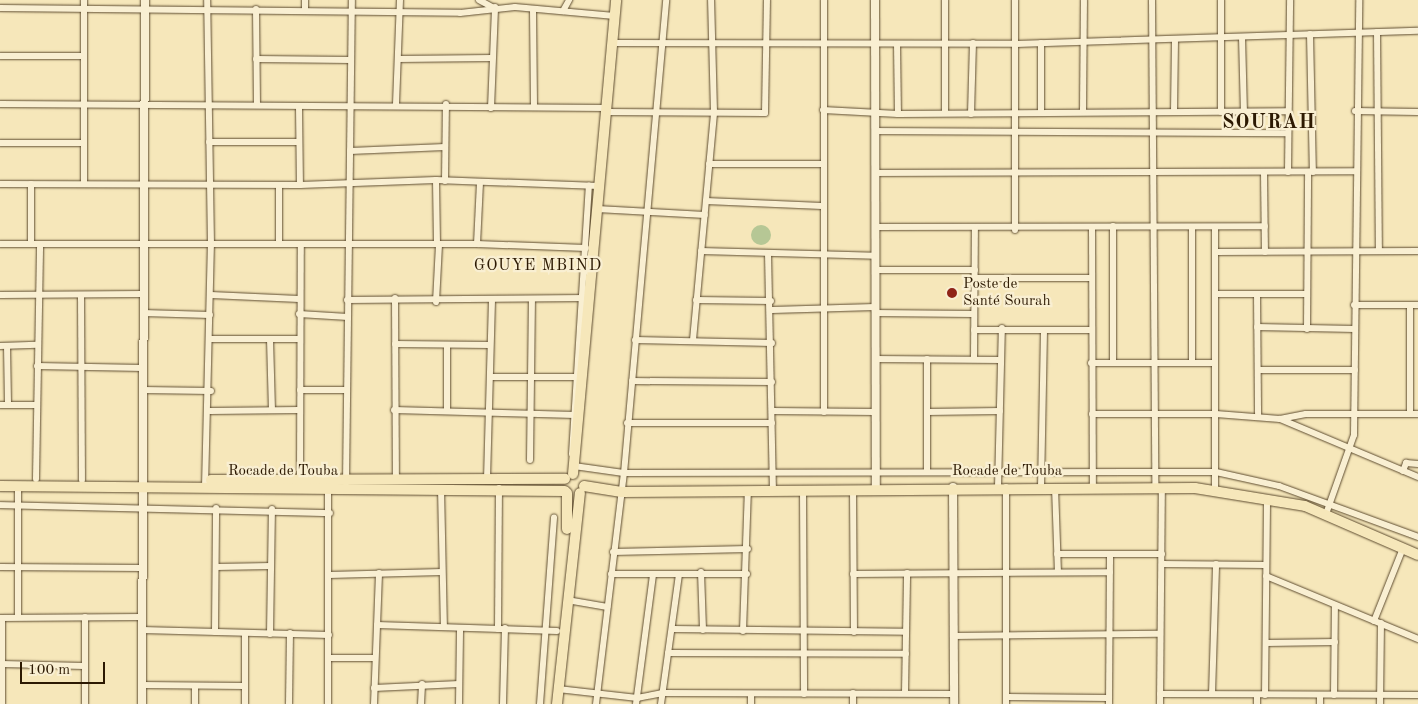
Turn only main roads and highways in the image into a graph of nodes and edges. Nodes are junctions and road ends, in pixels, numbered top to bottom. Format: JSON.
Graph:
{"nodes":[{"id":1,"x":616,"y":0,"type":"edge"},
{"id":2,"x":572,"y":469,"type":"junction"},
{"id":3,"x":0,"y":480,"type":"edge"},
{"id":4,"x":143,"y":483,"type":"junction"},
{"id":5,"x":205,"y":483,"type":"junction"},
{"id":6,"x":346,"y":483,"type":"junction"},
{"id":7,"x":0,"y":486,"type":"edge"},
{"id":8,"x":582,"y":489,"type":"junction"},
{"id":9,"x":566,"y":492,"type":"junction"},
{"id":10,"x":1418,"y":554,"type":"edge"},
{"id":11,"x":550,"y":704,"type":"edge"},
{"id":12,"x":557,"y":704,"type":"edge"}],
"edges":[{"from":1,"to":2,"type":"main road"},
{"from":2,"to":6,"type":"main road","name":"Rocade de Touba"},
{"from":2,"to":8,"type":"main road"},
{"from":2,"to":9,"type":"main road"},
{"from":3,"to":4,"type":"main road","name":"Rocade de Touba"},
{"from":4,"to":5,"type":"main road","name":"Rocade de Touba"},
{"from":4,"to":7,"type":"main road","name":"Rocade de Touba"},
{"from":5,"to":6,"type":"main road","name":"Rocade de Touba"},
{"from":5,"to":6,"type":"main road","name":"Rocade de Touba"},
{"from":6,"to":9,"type":"main road","name":"Rocade de Touba"},
{"from":8,"to":9,"type":"main road","name":"Rocade de Touba"},
{"from":8,"to":10,"type":"main road","name":"Rocade de Touba"},
{"from":8,"to":12,"type":"main road"},
{"from":9,"to":11,"type":"main road"}]}
